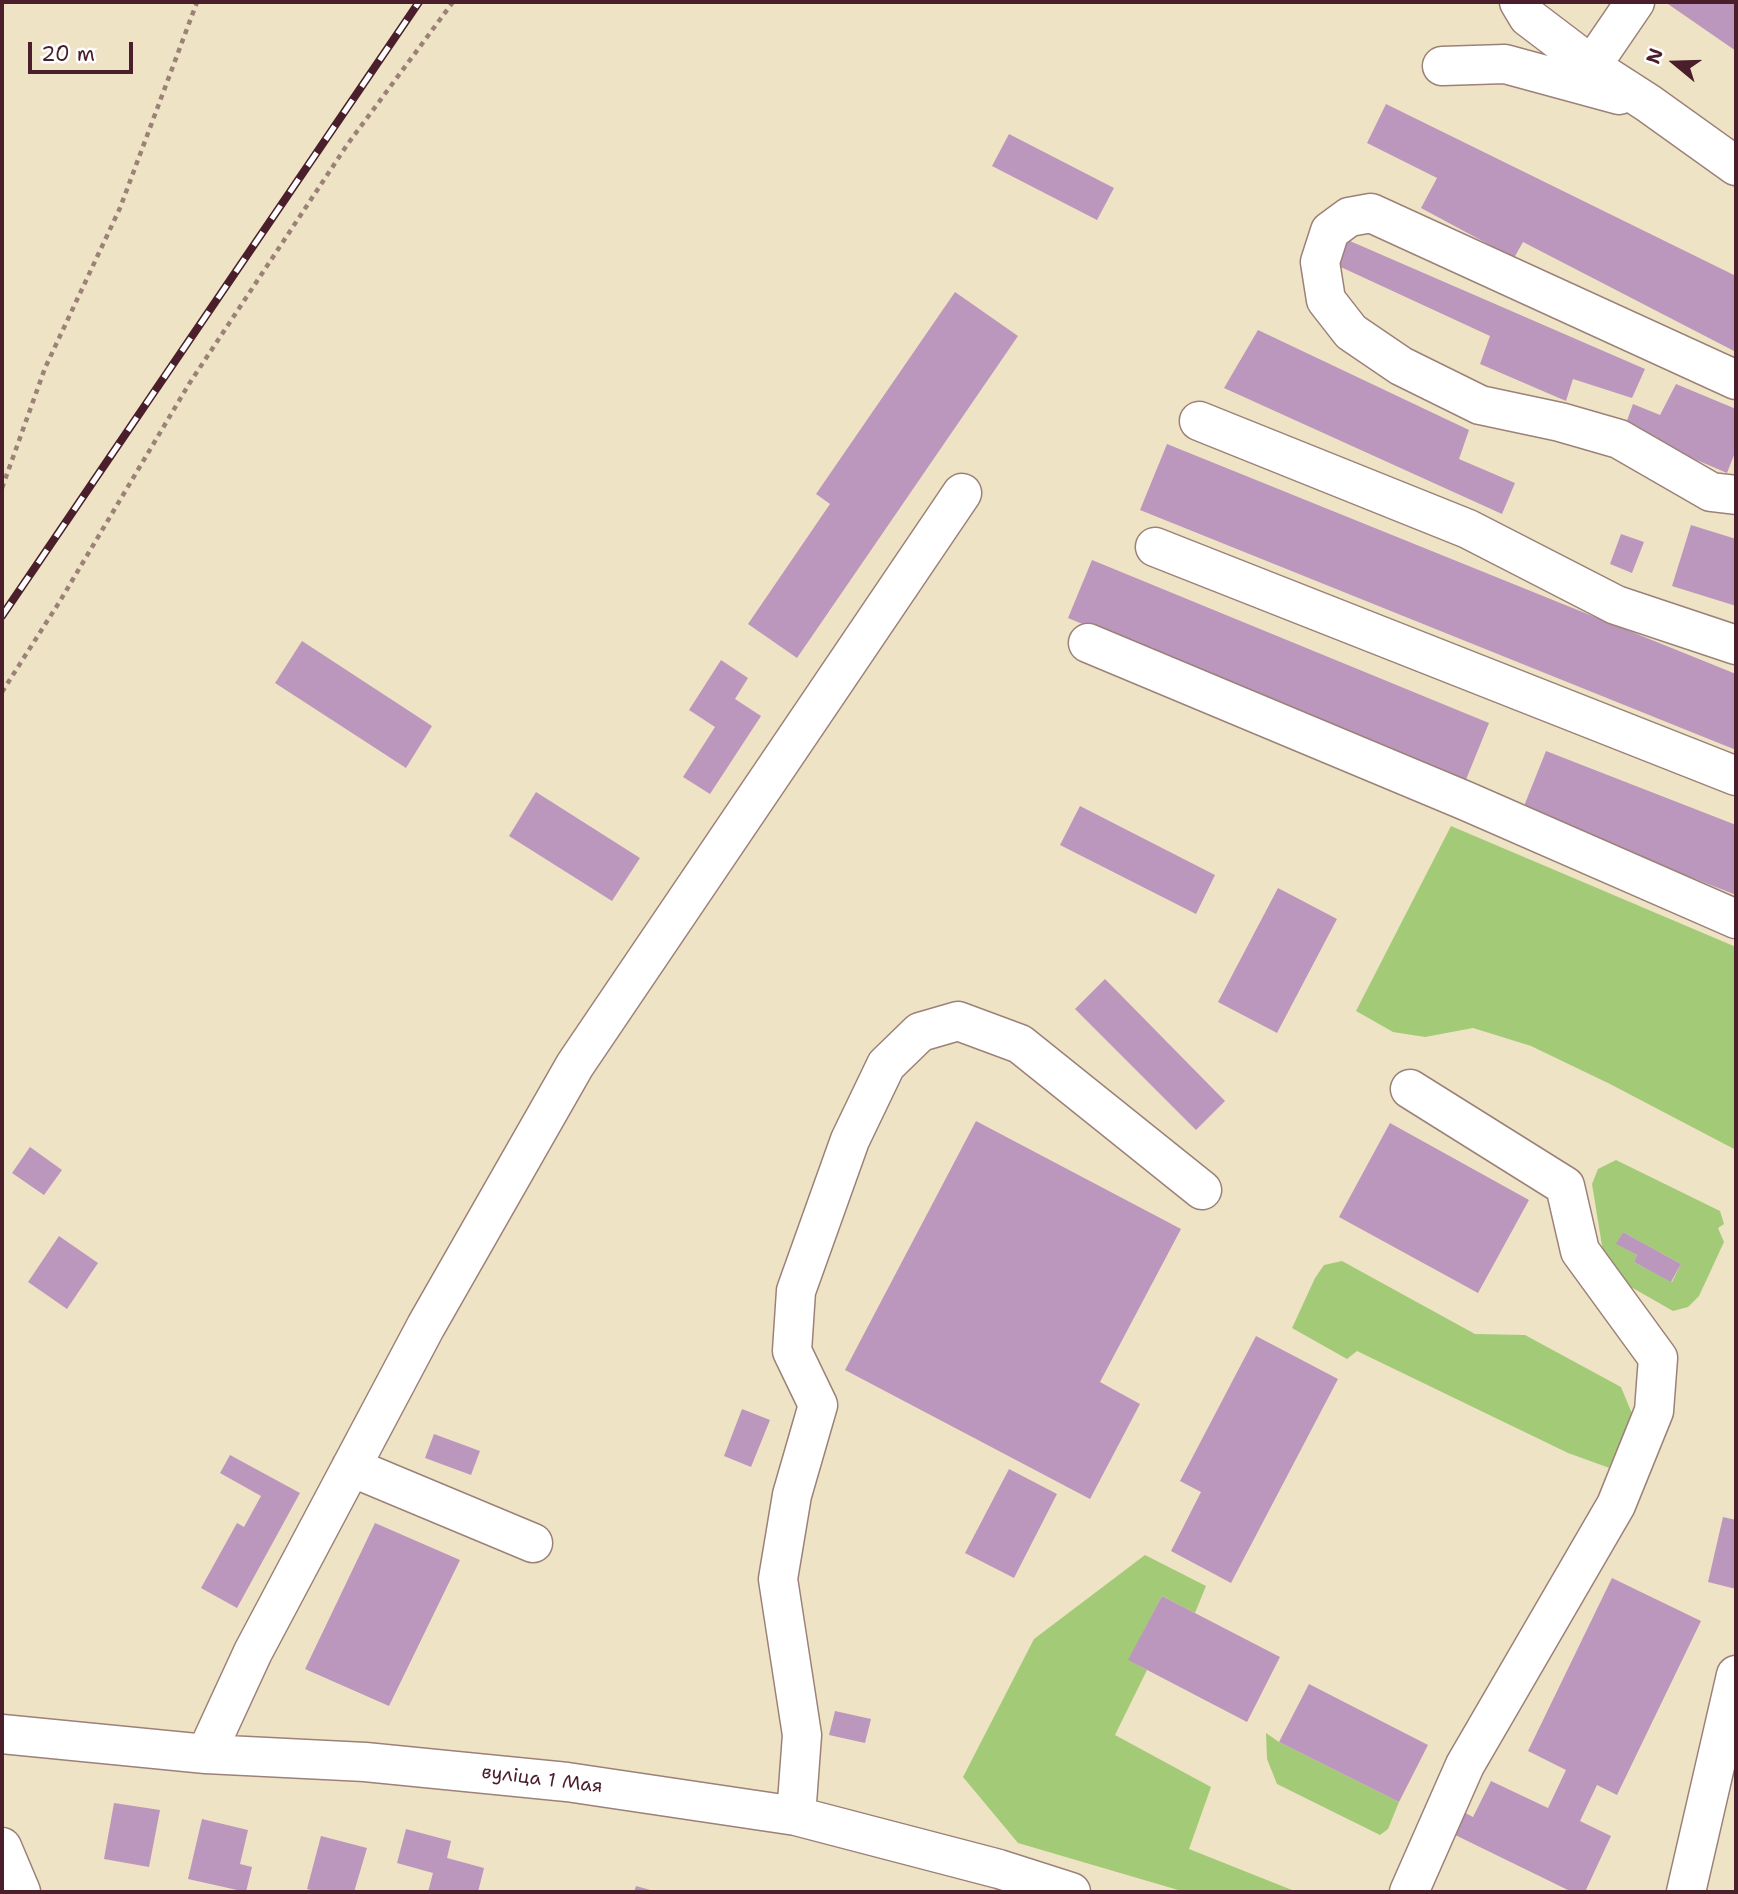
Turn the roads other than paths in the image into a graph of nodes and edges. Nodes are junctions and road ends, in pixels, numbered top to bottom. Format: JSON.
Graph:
{"nodes":[{"id":1,"x":1519,"y":2,"type":"edge"},
{"id":2,"x":1635,"y":2,"type":"edge"},
{"id":3,"x":1592,"y":65,"type":"junction"},
{"id":4,"x":1442,"y":66,"type":"dead end"},
{"id":5,"x":1648,"y":103,"type":"junction"},
{"id":6,"x":1736,"y":166,"type":"edge"},
{"id":7,"x":1736,"y":380,"type":"edge"},
{"id":8,"x":1199,"y":421,"type":"dead end"},
{"id":9,"x":962,"y":493,"type":"dead end"},
{"id":10,"x":1736,"y":495,"type":"edge"},
{"id":11,"x":1155,"y":547,"type":"dead end"},
{"id":12,"x":1088,"y":643,"type":"dead end"},
{"id":13,"x":1736,"y":645,"type":"edge"},
{"id":14,"x":1736,"y":776,"type":"edge"},
{"id":15,"x":1736,"y":919,"type":"edge"},
{"id":16,"x":1410,"y":1089,"type":"dead end"},
{"id":17,"x":1202,"y":1189,"type":"dead end"},
{"id":18,"x":351,"y":1467,"type":"junction"},
{"id":19,"x":533,"y":1543,"type":"dead end"},
{"id":20,"x":1736,"y":1675,"type":"edge"},
{"id":21,"x":2,"y":1734,"type":"edge"},
{"id":22,"x":206,"y":1754,"type":"junction"},
{"id":23,"x":796,"y":1815,"type":"junction"},
{"id":24,"x":2,"y":1847,"type":"edge"},
{"id":25,"x":21,"y":1892,"type":"edge"},
{"id":26,"x":1071,"y":1892,"type":"edge"},
{"id":27,"x":1409,"y":1892,"type":"edge"},
{"id":28,"x":1686,"y":1892,"type":"edge"}],
"edges":[{"from":1,"to":3,"type":"street"},
{"from":2,"to":3,"type":"street"},
{"from":3,"to":5,"type":"street"},
{"from":4,"to":5,"type":"street"},
{"from":5,"to":6,"type":"street"},
{"from":7,"to":10,"type":"street"},
{"from":8,"to":13,"type":"street"},
{"from":9,"to":18,"type":"street"},
{"from":11,"to":14,"type":"street"},
{"from":12,"to":15,"type":"street"},
{"from":16,"to":27,"type":"street"},
{"from":17,"to":23,"type":"street"},
{"from":18,"to":19,"type":"street"},
{"from":18,"to":22,"type":"street"},
{"from":20,"to":28,"type":"street"},
{"from":21,"to":22,"type":"street","name":"вуліца 1 Мая"},
{"from":22,"to":23,"type":"street","name":"вуліца 1 Мая"},
{"from":23,"to":26,"type":"street","name":"вуліца 1 Мая"},
{"from":24,"to":25,"type":"street"}]}
